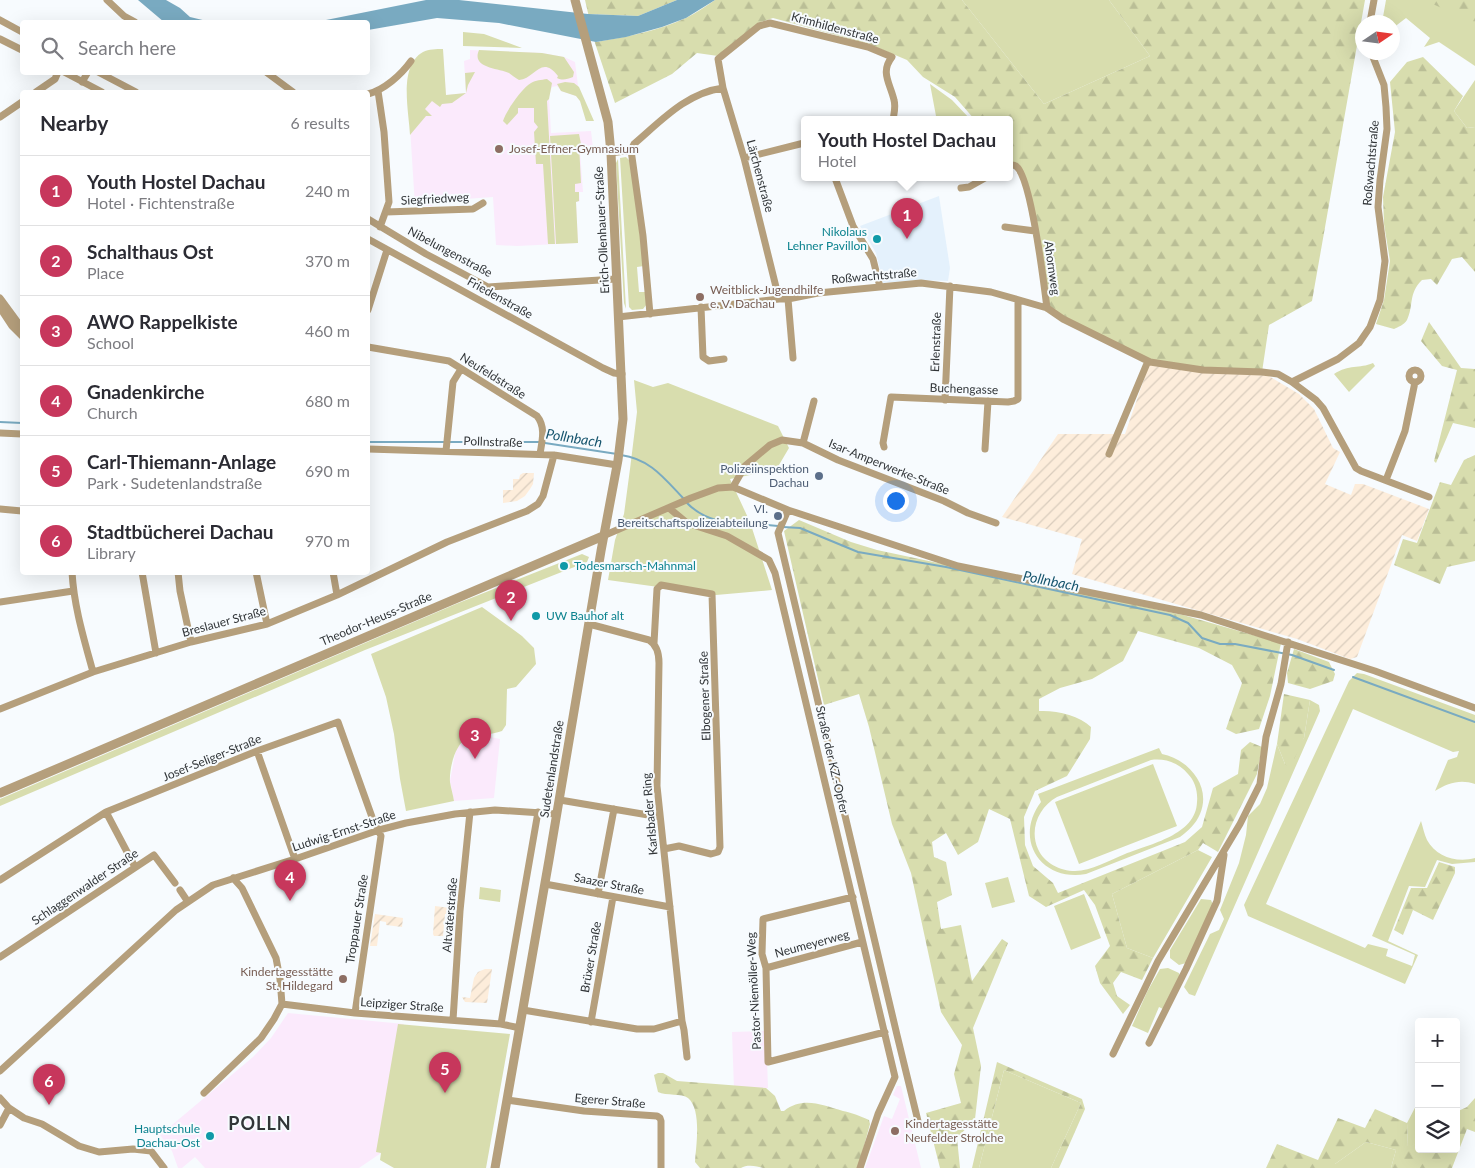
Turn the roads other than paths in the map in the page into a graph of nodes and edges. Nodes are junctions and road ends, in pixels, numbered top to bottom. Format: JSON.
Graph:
{"nodes":[{"id":1,"x":107,"y":0,"type":"edge"},
{"id":2,"x":1374,"y":0,"type":"edge"},
{"id":3,"x":576,"y":3,"type":"edge"},
{"id":4,"x":1371,"y":15,"type":"edge"},
{"id":5,"x":0,"y":20,"type":"edge"},
{"id":6,"x":132,"y":20,"type":"edge"},
{"id":7,"x":20,"y":31,"type":"edge"},
{"id":8,"x":0,"y":39,"type":"edge"},
{"id":9,"x":20,"y":49,"type":"edge"},
{"id":10,"x":718,"y":60,"type":"joint"},
{"id":11,"x":1374,"y":60,"type":"edge"},
{"id":12,"x":411,"y":61,"type":"dead end"},
{"id":13,"x":57,"y":75,"type":"edge"},
{"id":14,"x":69,"y":75,"type":"edge"},
{"id":15,"x":86,"y":75,"type":"edge"},
{"id":16,"x":104,"y":75,"type":"edge"},
{"id":17,"x":270,"y":75,"type":"edge"},
{"id":18,"x":82,"y":82,"type":"junction"},
{"id":19,"x":723,"y":88,"type":"junction"},
{"id":20,"x":39,"y":90,"type":"edge"},
{"id":21,"x":94,"y":90,"type":"edge"},
{"id":22,"x":132,"y":90,"type":"edge"},
{"id":23,"x":290,"y":90,"type":"edge"},
{"id":24,"x":378,"y":91,"type":"junction"},
{"id":25,"x":370,"y":93,"type":"edge"},
{"id":26,"x":20,"y":103,"type":"edge"},
{"id":27,"x":894,"y":116,"type":"edge"},
{"id":28,"x":0,"y":117,"type":"edge"},
{"id":29,"x":801,"y":144,"type":"edge"},
{"id":30,"x":631,"y":150,"type":"junction"},
{"id":31,"x":611,"y":153,"type":"junction"},
{"id":32,"x":744,"y":158,"type":"junction"},
{"id":33,"x":1013,"y":164,"type":"edge"},
{"id":34,"x":836,"y":181,"type":"edge"},
{"id":35,"x":980,"y":181,"type":"edge"},
{"id":36,"x":961,"y":188,"type":"dead end"},
{"id":37,"x":483,"y":203,"type":"dead end"},
{"id":38,"x":386,"y":212,"type":"junction"},
{"id":39,"x":370,"y":220,"type":"edge"},
{"id":40,"x":380,"y":227,"type":"junction"},
{"id":41,"x":1004,"y":227,"type":"dead end"},
{"id":42,"x":1036,"y":231,"type":"junction"},
{"id":43,"x":370,"y":240,"type":"edge"},
{"id":44,"x":387,"y":250,"type":"junction"},
{"id":45,"x":616,"y":279,"type":"junction"},
{"id":46,"x":950,"y":286,"type":"junction"},
{"id":47,"x":880,"y":287,"type":"junction"},
{"id":48,"x":0,"y":298,"type":"edge"},
{"id":49,"x":779,"y":299,"type":"junction"},
{"id":50,"x":788,"y":299,"type":"junction"},
{"id":51,"x":1018,"y":301,"type":"junction"},
{"id":52,"x":370,"y":304,"type":"edge"},
{"id":53,"x":0,"y":308,"type":"edge"},
{"id":54,"x":701,"y":308,"type":"junction"},
{"id":55,"x":1047,"y":308,"type":"junction"},
{"id":56,"x":650,"y":314,"type":"junction"},
{"id":57,"x":618,"y":317,"type":"junction"},
{"id":58,"x":20,"y":325,"type":"edge"},
{"id":59,"x":20,"y":334,"type":"edge"},
{"id":60,"x":370,"y":348,"type":"edge"},
{"id":61,"x":793,"y":358,"type":"dead end"},
{"id":62,"x":724,"y":359,"type":"dead end"},
{"id":63,"x":1148,"y":361,"type":"junction"},
{"id":64,"x":461,"y":369,"type":"junction"},
{"id":65,"x":1417,"y":369,"type":"dead end"},
{"id":66,"x":622,"y":374,"type":"junction"},
{"id":67,"x":1292,"y":382,"type":"junction"},
{"id":68,"x":945,"y":400,"type":"junction"},
{"id":69,"x":814,"y":401,"type":"dead end"},
{"id":70,"x":988,"y":401,"type":"junction"},
{"id":71,"x":0,"y":433,"type":"edge"},
{"id":72,"x":20,"y":434,"type":"edge"},
{"id":73,"x":803,"y":443,"type":"junction"},
{"id":74,"x":447,"y":445,"type":"junction"},
{"id":75,"x":884,"y":447,"type":"dead end"},
{"id":76,"x":986,"y":449,"type":"dead end"},
{"id":77,"x":370,"y":450,"type":"edge"},
{"id":78,"x":540,"y":454,"type":"junction"},
{"id":79,"x":1109,"y":454,"type":"dead end"},
{"id":80,"x":554,"y":455,"type":"junction"},
{"id":81,"x":618,"y":462,"type":"junction"},
{"id":82,"x":1386,"y":480,"type":"junction"},
{"id":83,"x":733,"y":487,"type":"junction"},
{"id":84,"x":1429,"y":497,"type":"dead end"},
{"id":85,"x":670,"y":508,"type":"junction"},
{"id":86,"x":0,"y":509,"type":"edge"},
{"id":87,"x":788,"y":510,"type":"junction"},
{"id":88,"x":20,"y":511,"type":"edge"},
{"id":89,"x":996,"y":523,"type":"dead end"},
{"id":90,"x":603,"y":536,"type":"junction"},
{"id":91,"x":72,"y":575,"type":"edge"},
{"id":92,"x":143,"y":575,"type":"edge"},
{"id":93,"x":179,"y":575,"type":"edge"},
{"id":94,"x":257,"y":575,"type":"edge"},
{"id":95,"x":334,"y":575,"type":"edge"},
{"id":96,"x":73,"y":591,"type":"junction"},
{"id":97,"x":337,"y":595,"type":"junction"},
{"id":98,"x":0,"y":602,"type":"edge"},
{"id":99,"x":267,"y":624,"type":"junction"},
{"id":100,"x":589,"y":624,"type":"junction"},
{"id":101,"x":191,"y":642,"type":"junction"},
{"id":102,"x":654,"y":643,"type":"junction"},
{"id":103,"x":1288,"y":646,"type":"junction"},
{"id":104,"x":156,"y":653,"type":"junction"},
{"id":105,"x":93,"y":672,"type":"junction"},
{"id":106,"x":1475,"y":708,"type":"edge"},
{"id":107,"x":0,"y":709,"type":"edge"},
{"id":108,"x":257,"y":752,"type":"junction"},
{"id":109,"x":0,"y":793,"type":"edge"},
{"id":110,"x":560,"y":800,"type":"junction"},
{"id":111,"x":614,"y":809,"type":"junction"},
{"id":112,"x":106,"y":812,"type":"junction"},
{"id":113,"x":470,"y":812,"type":"junction"},
{"id":114,"x":538,"y":812,"type":"junction"},
{"id":115,"x":557,"y":814,"type":"junction"},
{"id":116,"x":660,"y":817,"type":"junction"},
{"id":117,"x":379,"y":830,"type":"junction"},
{"id":118,"x":664,"y":849,"type":"junction"},
{"id":119,"x":1224,"y":851,"type":"junction"},
{"id":120,"x":295,"y":859,"type":"junction"},
{"id":121,"x":135,"y":867,"type":"junction"},
{"id":122,"x":233,"y":878,"type":"junction"},
{"id":123,"x":0,"y":880,"type":"edge"},
{"id":124,"x":175,"y":883,"type":"dead end"},
{"id":125,"x":545,"y":884,"type":"junction"},
{"id":126,"x":180,"y":890,"type":"dead end"},
{"id":127,"x":598,"y":894,"type":"junction"},
{"id":128,"x":613,"y":897,"type":"junction"},
{"id":129,"x":853,"y":897,"type":"junction"},
{"id":130,"x":188,"y":902,"type":"junction"},
{"id":131,"x":670,"y":907,"type":"junction"},
{"id":132,"x":862,"y":942,"type":"junction"},
{"id":133,"x":0,"y":957,"type":"edge"},
{"id":134,"x":766,"y":968,"type":"junction"},
{"id":135,"x":282,"y":1004,"type":"junction"},
{"id":136,"x":523,"y":1010,"type":"junction"},
{"id":137,"x":355,"y":1013,"type":"junction"},
{"id":138,"x":453,"y":1020,"type":"junction"},
{"id":139,"x":682,"y":1021,"type":"junction"},
{"id":140,"x":591,"y":1022,"type":"junction"},
{"id":141,"x":501,"y":1024,"type":"junction"},
{"id":142,"x":520,"y":1028,"type":"junction"},
{"id":143,"x":885,"y":1032,"type":"junction"},
{"id":144,"x":1149,"y":1043,"type":"dead end"},
{"id":145,"x":1112,"y":1054,"type":"dead end"},
{"id":146,"x":687,"y":1057,"type":"dead end"},
{"id":147,"x":0,"y":1071,"type":"edge"},
{"id":148,"x":204,"y":1093,"type":"dead end"},
{"id":149,"x":0,"y":1098,"type":"edge"},
{"id":150,"x":507,"y":1100,"type":"junction"},
{"id":151,"x":9,"y":1108,"type":"junction"},
{"id":152,"x":918,"y":1121,"type":"dead end"},
{"id":153,"x":0,"y":1125,"type":"edge"},
{"id":154,"x":164,"y":1168,"type":"edge"},
{"id":155,"x":495,"y":1168,"type":"edge"},
{"id":156,"x":661,"y":1168,"type":"edge"},
{"id":157,"x":860,"y":1168,"type":"edge"}],
"edges":[{"from":1,"to":6,"type":"street"},
{"from":2,"to":4,"type":"street"},
{"from":3,"to":31,"type":"street","name":"Erich-Ollenhauer-Straße"},
{"from":5,"to":7,"type":"street"},
{"from":8,"to":9,"type":"street"},
{"from":10,"to":19,"type":"street","name":"Lärchenstraße"},
{"from":10,"to":27,"type":"street","name":"Krimhildenstraße"},
{"from":11,"to":67,"type":"street","name":"Roßwachtstraße"},
{"from":12,"to":24,"type":"street"},
{"from":13,"to":20,"type":"street"},
{"from":14,"to":18,"type":"street"},
{"from":15,"to":18,"type":"street"},
{"from":16,"to":22,"type":"street"},
{"from":17,"to":23,"type":"street"},
{"from":18,"to":21,"type":"street"},
{"from":19,"to":30,"type":"street"},
{"from":19,"to":32,"type":"street","name":"Lärchenstraße"},
{"from":24,"to":25,"type":"street"},
{"from":24,"to":38,"type":"street"},
{"from":26,"to":28,"type":"street"},
{"from":29,"to":32,"type":"street"},
{"from":30,"to":31,"type":"street"},
{"from":30,"to":56,"type":"street"},
{"from":31,"to":45,"type":"street","name":"Erich-Ollenhauer-Straße"},
{"from":32,"to":49,"type":"street","name":"Lärchenstraße"},
{"from":33,"to":42,"type":"street","name":"Ahornweg"},
{"from":34,"to":47,"type":"street"},
{"from":35,"to":36,"type":"street"},
{"from":37,"to":38,"type":"street","name":"Siegfriedweg"},
{"from":38,"to":40,"type":"street"},
{"from":39,"to":40,"type":"street","name":"Nibelungenstraße"},
{"from":40,"to":45,"type":"street","name":"Nibelungenstraße"},
{"from":41,"to":42,"type":"street","name":"Ahornweg"},
{"from":42,"to":55,"type":"street","name":"Ahornweg"},
{"from":43,"to":44,"type":"street","name":"Friedenstraße"},
{"from":44,"to":52,"type":"street"},
{"from":44,"to":66,"type":"street","name":"Friedenstraße"},
{"from":45,"to":57,"type":"street","name":"Erich-Ollenhauer-Straße"},
{"from":46,"to":47,"type":"street","name":"Roßwachtstraße"},
{"from":46,"to":51,"type":"street","name":"Roßwachtstraße"},
{"from":46,"to":68,"type":"street","name":"Erlenstraße"},
{"from":47,"to":50,"type":"street","name":"Roßwachtstraße"},
{"from":48,"to":58,"type":"street"},
{"from":49,"to":50,"type":"street","name":"Roßwachtstraße"},
{"from":49,"to":54,"type":"street","name":"Roßwachtstraße"},
{"from":50,"to":61,"type":"street"},
{"from":51,"to":55,"type":"street","name":"Roßwachtstraße"},
{"from":51,"to":70,"type":"street","name":"Buchengasse"},
{"from":53,"to":59,"type":"street"},
{"from":54,"to":56,"type":"street","name":"Roßwachtstraße"},
{"from":54,"to":62,"type":"street"},
{"from":55,"to":63,"type":"street","name":"Roßwachtstraße"},
{"from":56,"to":57,"type":"street","name":"Roßwachtstraße"},
{"from":57,"to":66,"type":"street","name":"Erich-Ollenhauer-Straße"},
{"from":60,"to":64,"type":"street","name":"Neufeldstraße"},
{"from":63,"to":67,"type":"street","name":"Roßwachtstraße"},
{"from":63,"to":79,"type":"street"},
{"from":64,"to":74,"type":"street"},
{"from":64,"to":78,"type":"street","name":"Neufeldstraße"},
{"from":65,"to":82,"type":"street"},
{"from":66,"to":81,"type":"street","name":"Sudetenlandstraße"},
{"from":67,"to":82,"type":"street","name":"Roßwachtstraße"},
{"from":68,"to":70,"type":"street","name":"Buchengasse"},
{"from":68,"to":75,"type":"street","name":"Buchengasse"},
{"from":69,"to":73,"type":"street"},
{"from":70,"to":76,"type":"street"},
{"from":71,"to":72,"type":"street"},
{"from":73,"to":83,"type":"street","name":"Isar-Amperwerke-Straße"},
{"from":73,"to":89,"type":"street","name":"Isar-Amperwerke-Straße"},
{"from":74,"to":77,"type":"street","name":"Pollnstraße"},
{"from":74,"to":78,"type":"street","name":"Pollnstraße"},
{"from":78,"to":80,"type":"street","name":"Pollnstraße"},
{"from":80,"to":81,"type":"street","name":"Pollnstraße"},
{"from":80,"to":97,"type":"street","name":"Breslauer Straße"},
{"from":81,"to":90,"type":"street","name":"Sudetenlandstraße"},
{"from":82,"to":84,"type":"street","name":"Roßwachtstraße"},
{"from":83,"to":85,"type":"street","name":"Theodor-Heuss-Straße"},
{"from":83,"to":87,"type":"street"},
{"from":85,"to":90,"type":"street","name":"Theodor-Heuss-Straße"},
{"from":85,"to":129,"type":"street","name":"Straße der KZ.-Opfer"},
{"from":86,"to":88,"type":"street"},
{"from":87,"to":103,"type":"street"},
{"from":87,"to":152,"type":"street"},
{"from":90,"to":100,"type":"street","name":"Sudetenlandstraße"},
{"from":90,"to":109,"type":"street","name":"Theodor-Heuss-Straße"},
{"from":91,"to":96,"type":"street"},
{"from":92,"to":104,"type":"street"},
{"from":93,"to":101,"type":"street"},
{"from":94,"to":99,"type":"street"},
{"from":95,"to":97,"type":"street"},
{"from":96,"to":98,"type":"street"},
{"from":96,"to":105,"type":"street"},
{"from":97,"to":99,"type":"street","name":"Breslauer Straße"},
{"from":99,"to":101,"type":"street","name":"Breslauer Straße"},
{"from":100,"to":102,"type":"street"},
{"from":100,"to":110,"type":"street","name":"Sudetenlandstraße"},
{"from":101,"to":104,"type":"street","name":"Breslauer Straße"},
{"from":102,"to":116,"type":"street","name":"Karlsbader Ring"},
{"from":102,"to":118,"type":"street","name":"Elbogener Straße"},
{"from":103,"to":106,"type":"street"},
{"from":103,"to":119,"type":"street"},
{"from":104,"to":105,"type":"street","name":"Breslauer Straße"},
{"from":105,"to":107,"type":"street","name":"Breslauer Straße"},
{"from":108,"to":112,"type":"street","name":"Josef-Seliger-Straße"},
{"from":108,"to":117,"type":"street","name":"Josef-Seliger-Straße"},
{"from":108,"to":120,"type":"street"},
{"from":110,"to":111,"type":"street"},
{"from":110,"to":115,"type":"street","name":"Sudetenlandstraße"},
{"from":111,"to":116,"type":"street"},
{"from":111,"to":127,"type":"street"},
{"from":112,"to":121,"type":"street"},
{"from":112,"to":123,"type":"street","name":"Josef-Seliger-Straße"},
{"from":113,"to":114,"type":"street","name":"Ludwig-Ernst-Straße"},
{"from":113,"to":117,"type":"street","name":"Ludwig-Ernst-Straße"},
{"from":113,"to":138,"type":"street","name":"Altvaterstraße"},
{"from":114,"to":115,"type":"street","name":"Ludwig-Ernst-Straße"},
{"from":114,"to":141,"type":"street","name":"Sudetenlandstraße"},
{"from":115,"to":125,"type":"street","name":"Sudetenlandstraße"},
{"from":116,"to":118,"type":"street","name":"Karlsbader Ring"},
{"from":117,"to":120,"type":"street","name":"Ludwig-Ernst-Straße"},
{"from":117,"to":137,"type":"street","name":"Troppauer Straße"},
{"from":118,"to":131,"type":"street","name":"Karlsbader Ring"},
{"from":119,"to":144,"type":"street"},
{"from":119,"to":145,"type":"street"},
{"from":120,"to":122,"type":"street","name":"Ludwig-Ernst-Straße"},
{"from":121,"to":124,"type":"street","name":"Schlaggenwalder Straße"},
{"from":121,"to":133,"type":"street","name":"Schlaggenwalder Straße"},
{"from":122,"to":130,"type":"street","name":"Ludwig-Ernst-Straße"},
{"from":122,"to":135,"type":"street"},
{"from":125,"to":127,"type":"street","name":"Saazer Straße"},
{"from":125,"to":136,"type":"street","name":"Sudetenlandstraße"},
{"from":126,"to":130,"type":"street"},
{"from":127,"to":128,"type":"street","name":"Saazer Straße"},
{"from":128,"to":131,"type":"street","name":"Saazer Straße"},
{"from":128,"to":140,"type":"street","name":"Brüxer Straße"},
{"from":129,"to":132,"type":"street","name":"Straße der KZ.-Opfer"},
{"from":129,"to":134,"type":"street","name":"Pastor-Niemöller-Weg"},
{"from":130,"to":147,"type":"street","name":"Ludwig-Ernst-Straße"},
{"from":131,"to":139,"type":"street","name":"Karlsbader Ring"},
{"from":132,"to":134,"type":"street","name":"Neumeyerweg"},
{"from":132,"to":143,"type":"street","name":"Straße der KZ.-Opfer"},
{"from":134,"to":143,"type":"street","name":"Pastor-Niemöller-Weg"},
{"from":135,"to":137,"type":"street","name":"Leipziger Straße"},
{"from":135,"to":148,"type":"street"},
{"from":136,"to":140,"type":"street"},
{"from":136,"to":142,"type":"street","name":"Sudetenlandstraße"},
{"from":137,"to":138,"type":"street","name":"Leipziger Straße"},
{"from":138,"to":141,"type":"street","name":"Leipziger Straße"},
{"from":139,"to":140,"type":"street"},
{"from":139,"to":146,"type":"street","name":"Karlsbader Ring"},
{"from":141,"to":142,"type":"street","name":"Leipziger Straße"},
{"from":142,"to":150,"type":"street","name":"Sudetenlandstraße"},
{"from":143,"to":157,"type":"street","name":"Straße der KZ.-Opfer"},
{"from":149,"to":151,"type":"street"},
{"from":150,"to":155,"type":"street","name":"Sudetenlandstraße"},
{"from":150,"to":156,"type":"street","name":"Egerer Straße"},
{"from":151,"to":153,"type":"street"},
{"from":151,"to":154,"type":"street"}]}
